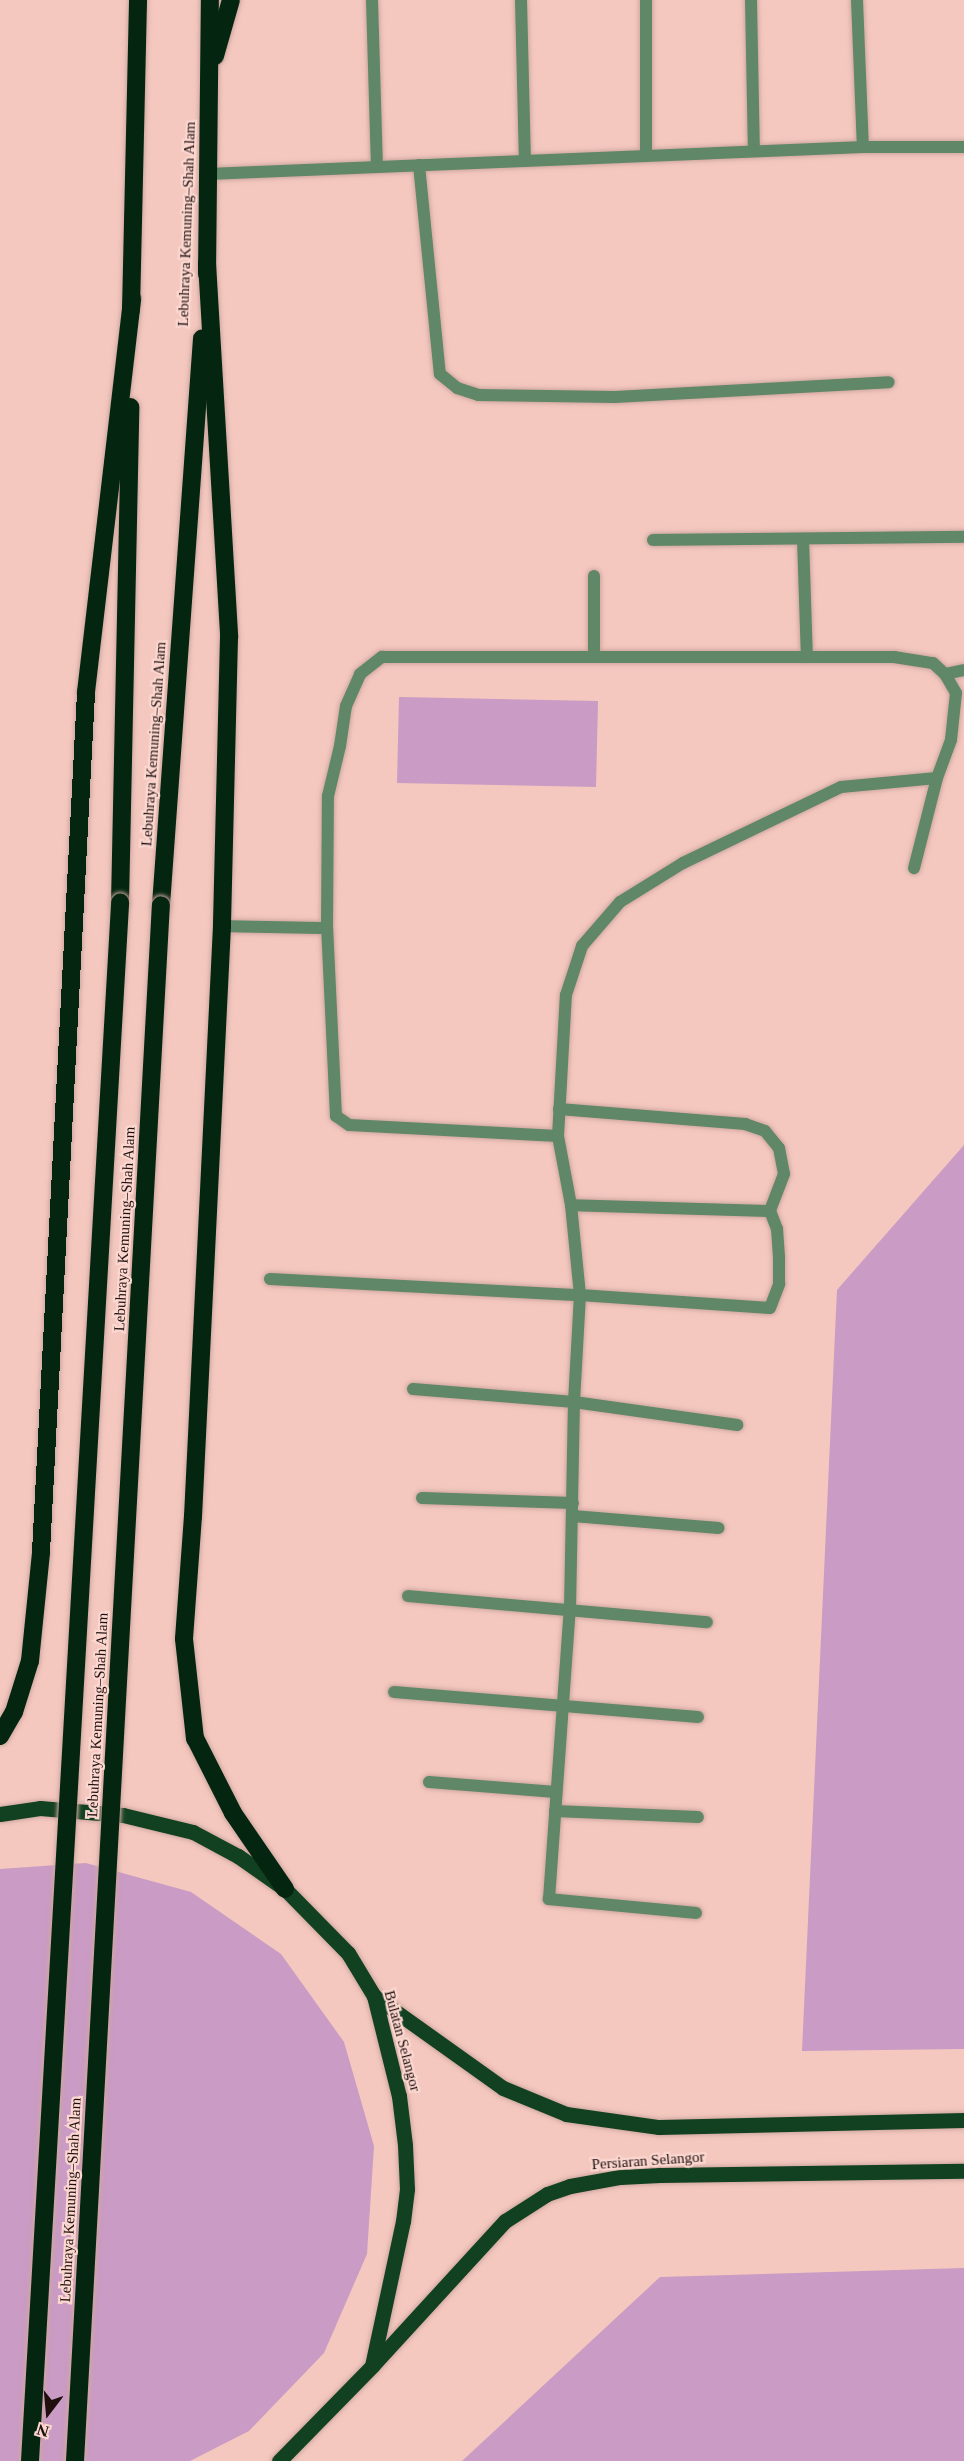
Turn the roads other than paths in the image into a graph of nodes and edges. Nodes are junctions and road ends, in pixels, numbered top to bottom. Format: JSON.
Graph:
{"nodes":[{"id":1,"x":130,"y":0,"type":"edge"},
{"id":2,"x":138,"y":0,"type":"edge"},
{"id":3,"x":210,"y":0,"type":"edge"},
{"id":4,"x":231,"y":0,"type":"edge"},
{"id":5,"x":372,"y":0,"type":"edge"},
{"id":6,"x":521,"y":0,"type":"edge"},
{"id":7,"x":646,"y":0,"type":"edge"},
{"id":8,"x":751,"y":0,"type":"edge"},
{"id":9,"x":857,"y":0,"type":"edge"},
{"id":10,"x":137,"y":43,"type":"junction"},
{"id":11,"x":209,"y":80,"type":"junction"},
{"id":12,"x":863,"y":147,"type":"junction"},
{"id":13,"x":964,"y":147,"type":"edge"},
{"id":14,"x":754,"y":151,"type":"junction"},
{"id":15,"x":646,"y":156,"type":"junction"},
{"id":16,"x":525,"y":161,"type":"junction"},
{"id":17,"x":419,"y":165,"type":"junction"},
{"id":18,"x":377,"y":167,"type":"junction"},
{"id":19,"x":208,"y":174,"type":"junction"},
{"id":20,"x":207,"y":263,"type":"junction"},
{"id":21,"x":132,"y":299,"type":"junction"},
{"id":22,"x":889,"y":382,"type":"dead end"},
{"id":23,"x":964,"y":537,"type":"edge"},
{"id":24,"x":803,"y":539,"type":"junction"},
{"id":25,"x":653,"y":540,"type":"dead end"},
{"id":26,"x":594,"y":576,"type":"dead end"},
{"id":27,"x":594,"y":657,"type":"junction"},
{"id":28,"x":807,"y":657,"type":"junction"},
{"id":29,"x":964,"y":670,"type":"edge"},
{"id":30,"x":945,"y":674,"type":"junction"},
{"id":31,"x":937,"y":778,"type":"junction"},
{"id":32,"x":914,"y":868,"type":"dead end"},
{"id":33,"x":222,"y":926,"type":"junction"},
{"id":34,"x":327,"y":928,"type":"junction"},
{"id":35,"x":559,"y":1109,"type":"junction"},
{"id":36,"x":558,"y":1136,"type":"junction"},
{"id":37,"x":571,"y":1205,"type":"junction"},
{"id":38,"x":770,"y":1211,"type":"junction"},
{"id":39,"x":270,"y":1279,"type":"dead end"},
{"id":40,"x":580,"y":1295,"type":"junction"},
{"id":41,"x":413,"y":1389,"type":"dead end"},
{"id":42,"x":574,"y":1402,"type":"junction"},
{"id":43,"x":737,"y":1425,"type":"dead end"},
{"id":44,"x":422,"y":1498,"type":"dead end"},
{"id":45,"x":573,"y":1509,"type":"junction"},
{"id":46,"x":719,"y":1528,"type":"dead end"},
{"id":47,"x":408,"y":1596,"type":"dead end"},
{"id":48,"x":570,"y":1609,"type":"junction"},
{"id":49,"x":707,"y":1622,"type":"dead end"},
{"id":50,"x":394,"y":1692,"type":"dead end"},
{"id":51,"x":562,"y":1704,"type":"junction"},
{"id":52,"x":698,"y":1717,"type":"dead end"},
{"id":53,"x":0,"y":1736,"type":"edge"},
{"id":54,"x":429,"y":1782,"type":"dead end"},
{"id":55,"x":556,"y":1792,"type":"junction"},
{"id":56,"x":555,"y":1811,"type":"junction"},
{"id":57,"x":0,"y":1814,"type":"edge"},
{"id":58,"x":698,"y":1817,"type":"dead end"},
{"id":59,"x":285,"y":1889,"type":"junction"},
{"id":60,"x":696,"y":1913,"type":"dead end"},
{"id":61,"x":374,"y":1996,"type":"junction"},
{"id":62,"x":964,"y":2120,"type":"edge"},
{"id":63,"x":964,"y":2171,"type":"edge"},
{"id":64,"x":372,"y":2366,"type":"junction"},
{"id":65,"x":30,"y":2461,"type":"edge"},
{"id":66,"x":75,"y":2461,"type":"edge"},
{"id":67,"x":279,"y":2461,"type":"edge"}],
"edges":[{"from":1,"to":10,"type":"highway"},
{"from":2,"to":10,"type":"highway","name":"Lebuhraya Kemuning–Shah Alam"},
{"from":3,"to":11,"type":"highway","name":"Lebuhraya Kemuning–Shah Alam"},
{"from":4,"to":11,"type":"highway"},
{"from":5,"to":18,"type":"lane"},
{"from":6,"to":16,"type":"lane"},
{"from":7,"to":15,"type":"lane"},
{"from":8,"to":14,"type":"lane"},
{"from":9,"to":12,"type":"lane"},
{"from":10,"to":21,"type":"highway","name":"Lebuhraya Kemuning–Shah Alam"},
{"from":11,"to":19,"type":"highway","name":"Lebuhraya Kemuning–Shah Alam"},
{"from":12,"to":13,"type":"lane"},
{"from":12,"to":14,"type":"lane"},
{"from":14,"to":15,"type":"lane"},
{"from":15,"to":16,"type":"lane"},
{"from":16,"to":17,"type":"lane"},
{"from":17,"to":18,"type":"lane"},
{"from":17,"to":22,"type":"lane"},
{"from":18,"to":19,"type":"lane"},
{"from":19,"to":20,"type":"highway","name":"Lebuhraya Kemuning–Shah Alam"},
{"from":20,"to":33,"type":"highway"},
{"from":20,"to":66,"type":"highway","name":"Lebuhraya Kemuning–Shah Alam","bridge":true},
{"from":21,"to":53,"type":"highway"},
{"from":21,"to":65,"type":"highway","name":"Lebuhraya Kemuning–Shah Alam","bridge":true},
{"from":23,"to":24,"type":"lane"},
{"from":24,"to":25,"type":"lane"},
{"from":24,"to":28,"type":"lane"},
{"from":26,"to":27,"type":"lane"},
{"from":27,"to":28,"type":"lane"},
{"from":27,"to":34,"type":"lane"},
{"from":28,"to":30,"type":"lane"},
{"from":29,"to":30,"type":"lane"},
{"from":30,"to":31,"type":"lane"},
{"from":31,"to":32,"type":"lane"},
{"from":31,"to":35,"type":"lane"},
{"from":33,"to":34,"type":"lane"},
{"from":33,"to":59,"type":"highway"},
{"from":34,"to":36,"type":"lane"},
{"from":35,"to":36,"type":"lane"},
{"from":35,"to":38,"type":"lane"},
{"from":36,"to":37,"type":"lane"},
{"from":37,"to":38,"type":"lane"},
{"from":37,"to":40,"type":"lane"},
{"from":38,"to":40,"type":"lane"},
{"from":39,"to":40,"type":"lane"},
{"from":40,"to":42,"type":"lane"},
{"from":41,"to":42,"type":"lane"},
{"from":42,"to":43,"type":"lane"},
{"from":42,"to":45,"type":"lane"},
{"from":44,"to":45,"type":"lane"},
{"from":45,"to":46,"type":"lane"},
{"from":45,"to":48,"type":"lane"},
{"from":47,"to":48,"type":"lane"},
{"from":48,"to":49,"type":"lane"},
{"from":48,"to":51,"type":"lane"},
{"from":50,"to":51,"type":"lane"},
{"from":51,"to":52,"type":"lane"},
{"from":51,"to":55,"type":"lane"},
{"from":54,"to":55,"type":"lane"},
{"from":55,"to":56,"type":"lane"},
{"from":56,"to":58,"type":"lane"},
{"from":56,"to":60,"type":"lane"},
{"from":57,"to":59,"type":"main road","name":"Bulatan Selangor"},
{"from":59,"to":61,"type":"main road","name":"Bulatan Selangor"},
{"from":61,"to":62,"type":"main road","name":"Persiaran Selangor"},
{"from":61,"to":64,"type":"main road","name":"Bulatan Selangor"},
{"from":63,"to":64,"type":"main road","name":"Persiaran Selangor"},
{"from":64,"to":67,"type":"main road"}]}
